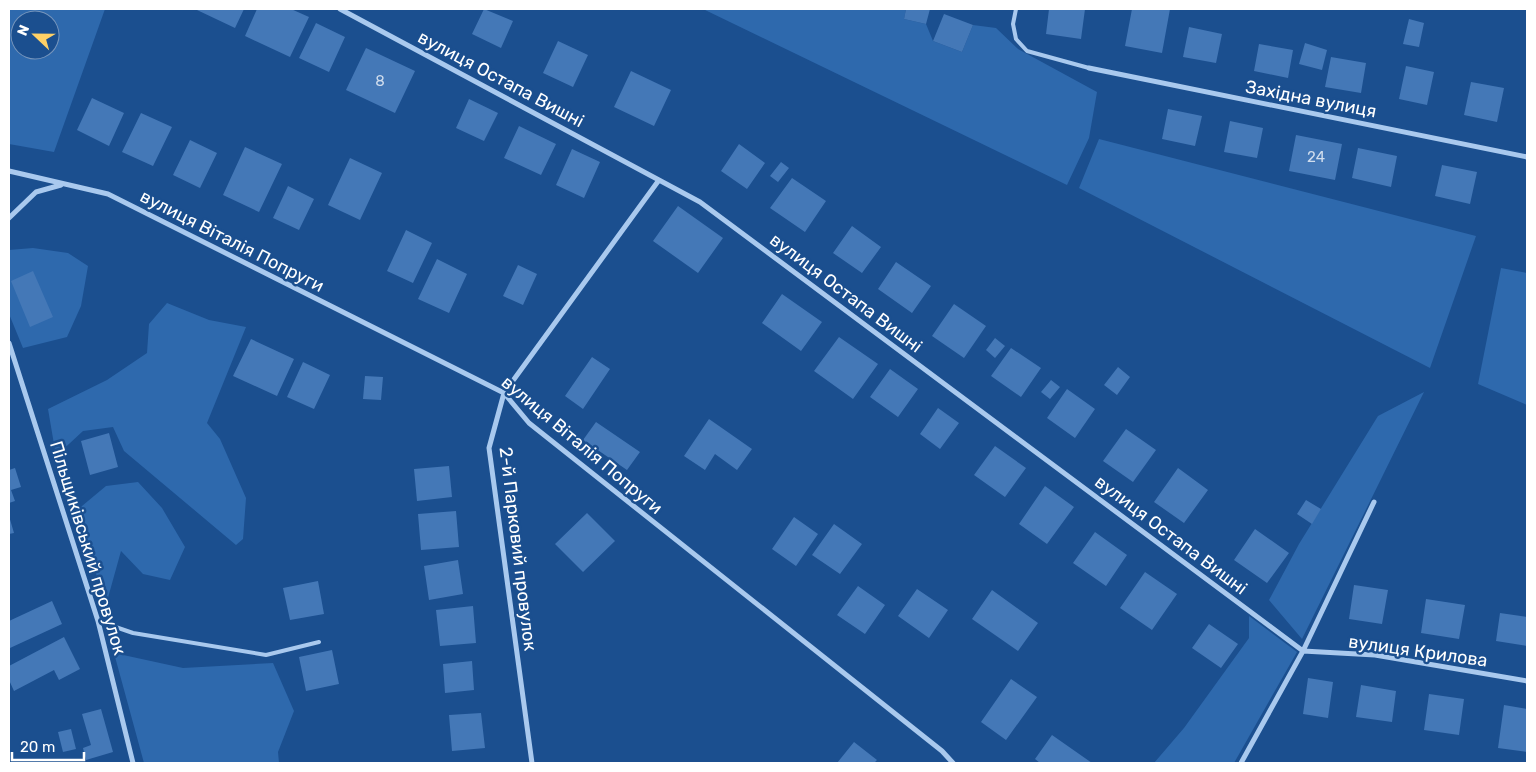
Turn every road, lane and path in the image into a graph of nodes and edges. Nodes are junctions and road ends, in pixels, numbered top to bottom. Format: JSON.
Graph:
{"nodes":[{"id":1,"x":340,"y":9,"type":"edge"},
{"id":2,"x":1016,"y":9,"type":"edge"},
{"id":3,"x":1089,"y":68,"type":"joint"},
{"id":4,"x":1527,"y":157,"type":"edge"},
{"id":5,"x":9,"y":171,"type":"edge"},
{"id":6,"x":659,"y":180,"type":"junction"},
{"id":7,"x":64,"y":185,"type":"junction"},
{"id":8,"x":9,"y":218,"type":"edge"},
{"id":9,"x":9,"y":343,"type":"edge"},
{"id":10,"x":504,"y":393,"type":"junction"},
{"id":11,"x":1374,"y":502,"type":"dead end"},
{"id":12,"x":98,"y":620,"type":"junction"},
{"id":13,"x":319,"y":642,"type":"dead end"},
{"id":14,"x":1304,"y":651,"type":"junction"},
{"id":15,"x":1527,"y":681,"type":"edge"},
{"id":16,"x":133,"y":763,"type":"edge"},
{"id":17,"x":532,"y":763,"type":"edge"},
{"id":18,"x":953,"y":763,"type":"edge"},
{"id":19,"x":1241,"y":763,"type":"edge"}],
"edges":[{"from":1,"to":6,"type":"street","name":"вулиця Остапа Вишні"},
{"from":2,"to":3,"type":"lane"},
{"from":3,"to":4,"type":"street","name":"Західна вулиця"},
{"from":5,"to":7,"type":"street","name":"вулиця Віталія Попруги"},
{"from":6,"to":10,"type":"street","name":"2-й Парковий провулок"},
{"from":6,"to":14,"type":"street","name":"вулиця Остапа Вишні"},
{"from":7,"to":8,"type":"street"},
{"from":7,"to":10,"type":"street","name":"вулиця Віталія Попруги"},
{"from":9,"to":12,"type":"street","name":"Пільщиківський провулок"},
{"from":10,"to":17,"type":"street","name":"2-й Парковий провулок"},
{"from":10,"to":18,"type":"street","name":"вулиця Віталія Попруги"},
{"from":11,"to":14,"type":"street"},
{"from":12,"to":13,"type":"lane"},
{"from":12,"to":16,"type":"street","name":"Пільщиківський провулок"},
{"from":14,"to":15,"type":"street","name":"вулиця Крилова"},
{"from":14,"to":19,"type":"street"}]}
